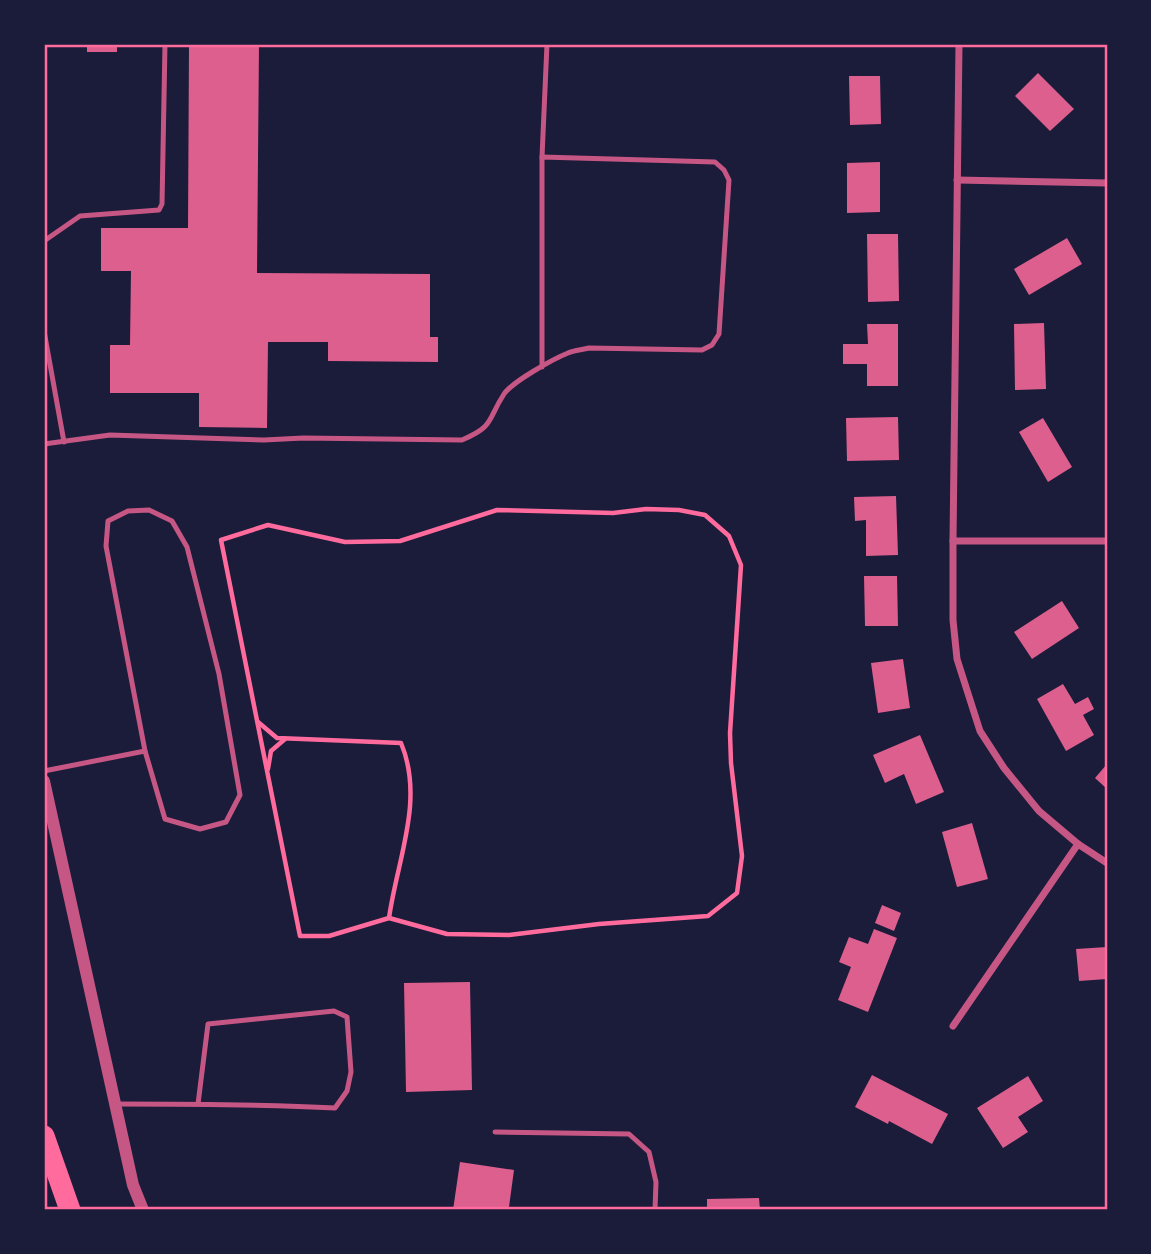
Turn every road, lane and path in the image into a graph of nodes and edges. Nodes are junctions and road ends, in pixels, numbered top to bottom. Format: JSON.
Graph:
{"nodes":[{"id":1,"x":165,"y":44,"type":"edge"},
{"id":2,"x":547,"y":44,"type":"edge"},
{"id":3,"x":959,"y":44,"type":"edge"},
{"id":4,"x":542,"y":157,"type":"junction"},
{"id":5,"x":957,"y":180,"type":"junction"},
{"id":6,"x":1107,"y":183,"type":"edge"},
{"id":7,"x":44,"y":241,"type":"edge"},
{"id":8,"x":44,"y":331,"type":"edge"},
{"id":9,"x":542,"y":367,"type":"junction"},
{"id":10,"x":64,"y":442,"type":"junction"},
{"id":11,"x":44,"y":444,"type":"edge"},
{"id":12,"x":953,"y":541,"type":"junction"},
{"id":13,"x":1107,"y":541,"type":"edge"},
{"id":14,"x":257,"y":722,"type":"junction"},
{"id":15,"x":286,"y":738,"type":"junction"},
{"id":16,"x":145,"y":751,"type":"junction"},
{"id":17,"x":44,"y":771,"type":"edge"},
{"id":18,"x":267,"y":771,"type":"junction"},
{"id":19,"x":44,"y":781,"type":"edge"},
{"id":20,"x":1078,"y":844,"type":"junction"},
{"id":21,"x":1107,"y":863,"type":"edge"},
{"id":22,"x":389,"y":918,"type":"junction"},
{"id":23,"x":953,"y":1026,"type":"dead end"},
{"id":24,"x":115,"y":1104,"type":"junction"},
{"id":25,"x":198,"y":1104,"type":"junction"},
{"id":26,"x":495,"y":1132,"type":"dead end"},
{"id":27,"x":44,"y":1136,"type":"edge"},
{"id":28,"x":70,"y":1210,"type":"edge"},
{"id":29,"x":143,"y":1210,"type":"edge"},
{"id":30,"x":655,"y":1210,"type":"edge"}],
"edges":[{"from":1,"to":7,"type":"lane"},
{"from":2,"to":4,"type":"lane"},
{"from":3,"to":5,"type":"street"},
{"from":4,"to":9,"type":"lane"},
{"from":4,"to":9,"type":"lane"},
{"from":5,"to":6,"type":"street"},
{"from":5,"to":12,"type":"street"},
{"from":8,"to":10,"type":"lane"},
{"from":9,"to":10,"type":"lane"},
{"from":10,"to":11,"type":"lane"},
{"from":12,"to":13,"type":"street"},
{"from":12,"to":20,"type":"street"},
{"from":14,"to":15,"type":"path"},
{"from":14,"to":18,"type":"path"},
{"from":14,"to":22,"type":"path"},
{"from":15,"to":18,"type":"path"},
{"from":15,"to":22,"type":"path"},
{"from":16,"to":16,"type":"lane"},
{"from":16,"to":17,"type":"lane"},
{"from":18,"to":22,"type":"path"},
{"from":19,"to":24,"type":"street"},
{"from":20,"to":21,"type":"street"},
{"from":20,"to":23,"type":"street"},
{"from":24,"to":25,"type":"lane"},
{"from":24,"to":29,"type":"street"},
{"from":25,"to":25,"type":"lane"},
{"from":26,"to":30,"type":"lane"},
{"from":27,"to":28,"type":"highway"}]}
